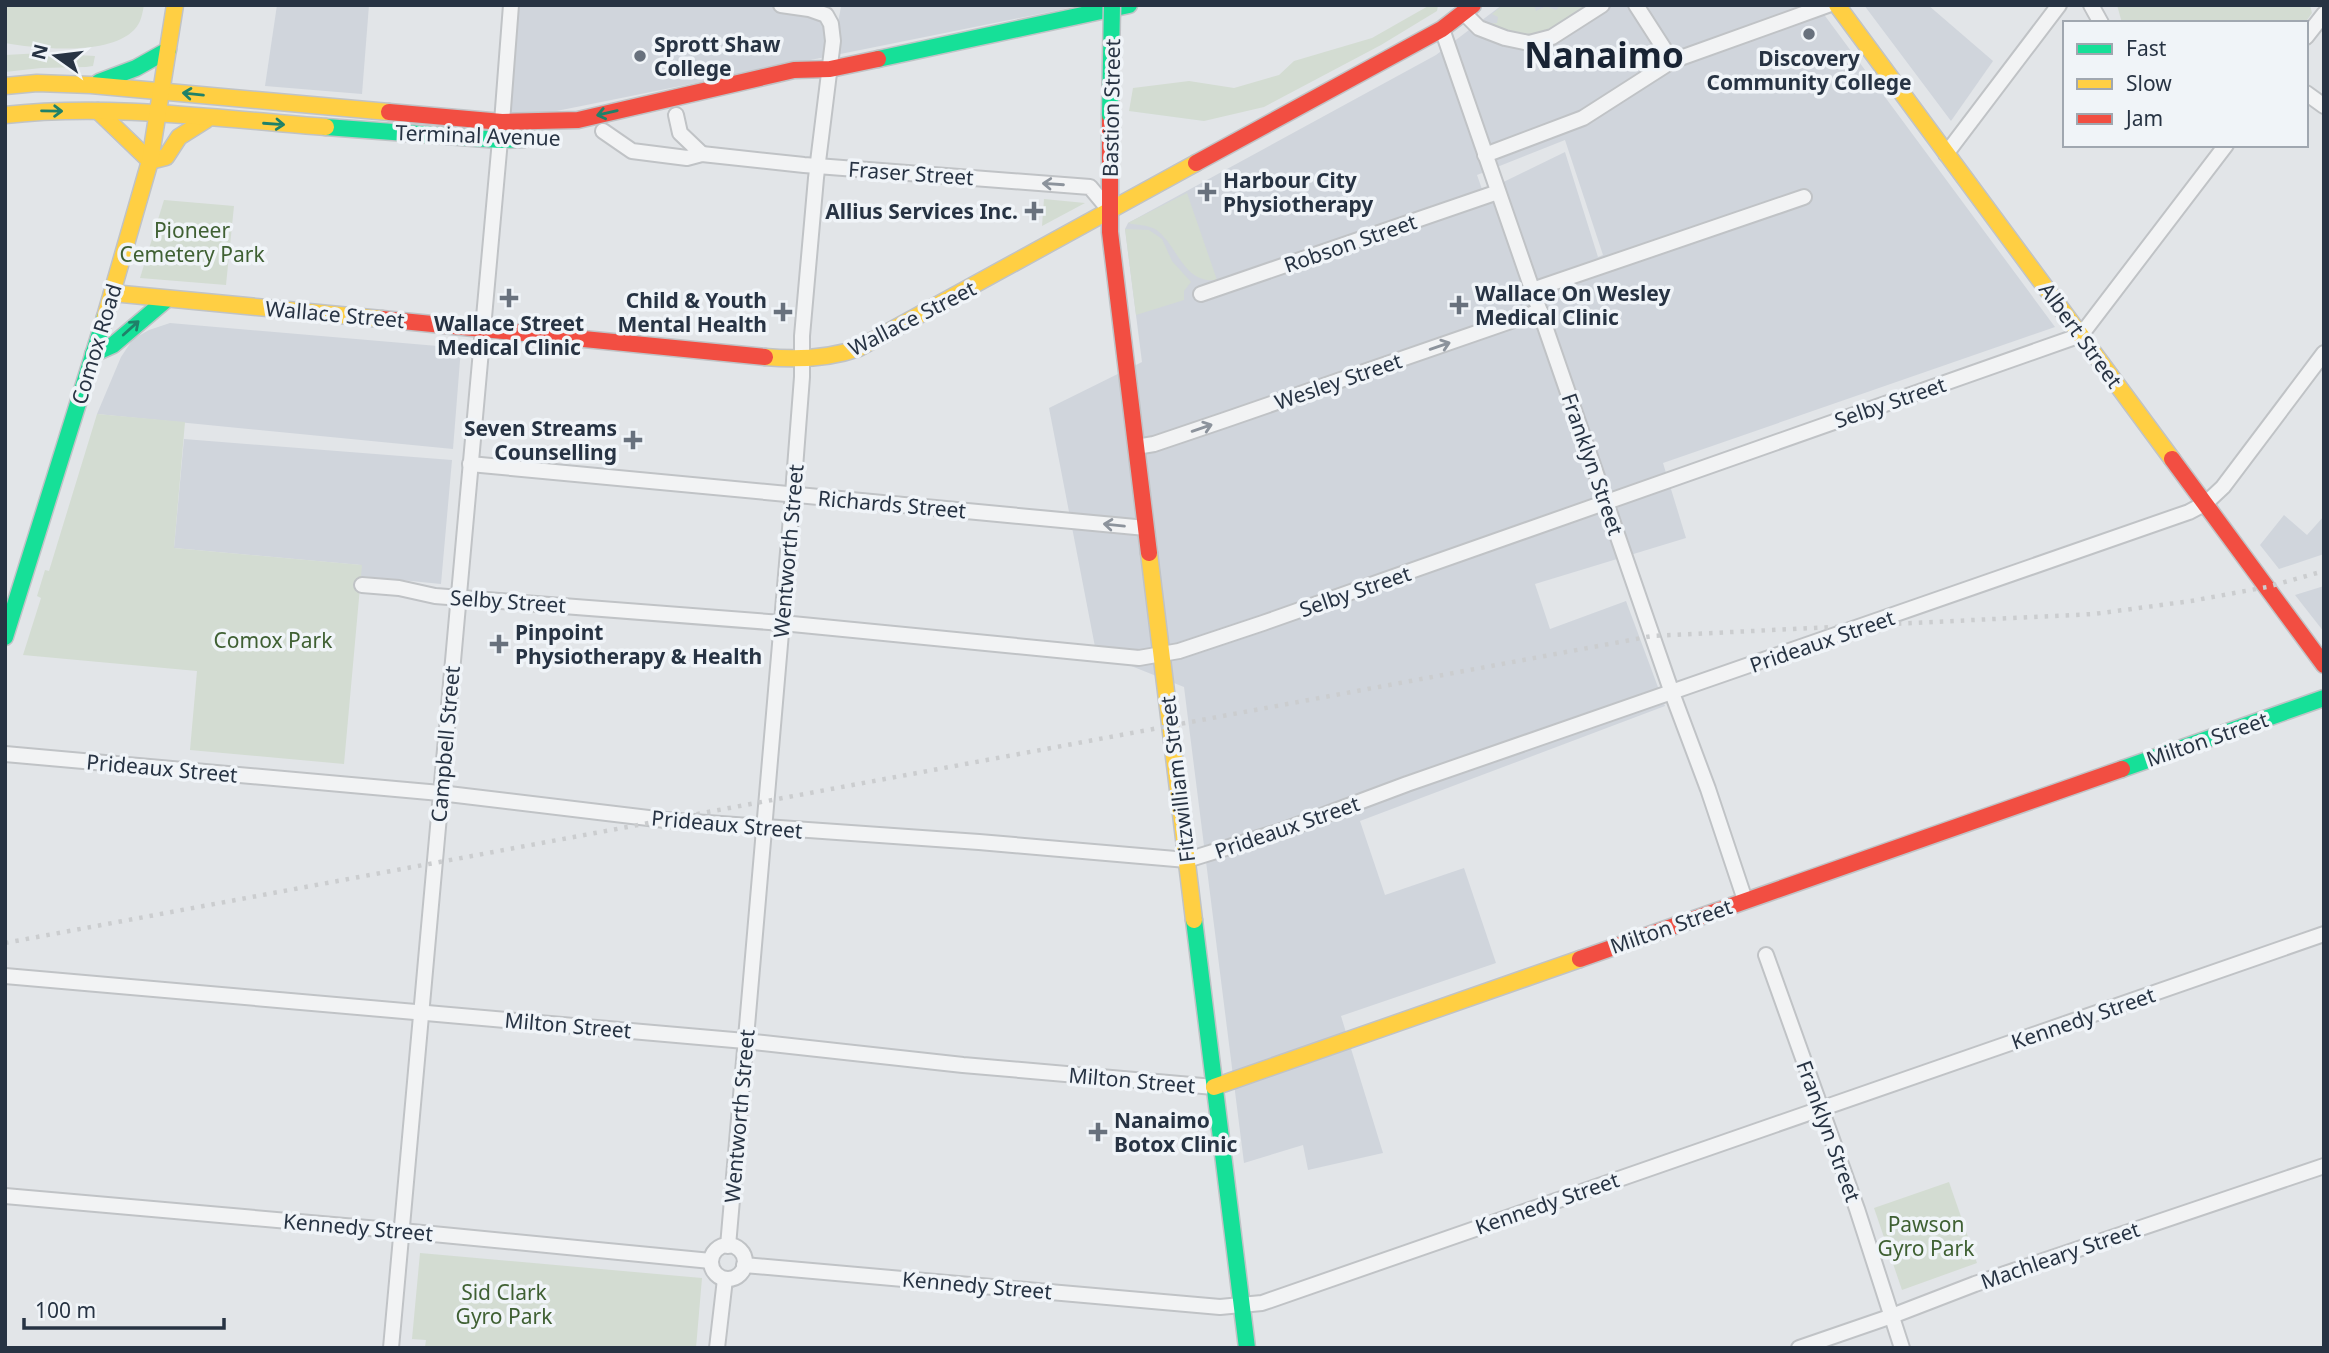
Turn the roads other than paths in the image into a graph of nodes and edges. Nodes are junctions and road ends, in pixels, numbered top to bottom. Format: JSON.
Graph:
{"nodes":[{"id":1,"x":175,"y":5,"type":"edge"},
{"id":2,"x":512,"y":5,"type":"edge"},
{"id":3,"x":781,"y":5,"type":"edge"},
{"id":4,"x":1112,"y":5,"type":"edge"},
{"id":5,"x":1129,"y":5,"type":"edge"},
{"id":6,"x":1602,"y":5,"type":"edge"},
{"id":7,"x":1636,"y":5,"type":"edge"},
{"id":8,"x":1828,"y":5,"type":"edge"},
{"id":9,"x":1837,"y":5,"type":"edge"},
{"id":10,"x":2059,"y":5,"type":"edge"},
{"id":11,"x":2091,"y":5,"type":"edge"},
{"id":12,"x":1469,"y":9,"type":"edge"},
{"id":13,"x":2324,"y":14,"type":"edge"},
{"id":14,"x":2100,"y":21,"type":"edge"},
{"id":15,"x":1442,"y":29,"type":"junction"},
{"id":16,"x":2308,"y":34,"type":"edge"},
{"id":17,"x":169,"y":50,"type":"junction"},
{"id":18,"x":1672,"y":61,"type":"junction"},
{"id":19,"x":830,"y":69,"type":"junction"},
{"id":20,"x":91,"y":85,"type":"junction"},
{"id":21,"x":5,"y":86,"type":"edge"},
{"id":22,"x":797,"y":88,"type":"dead end"},
{"id":23,"x":163,"y":91,"type":"junction"},
{"id":24,"x":2308,"y":94,"type":"edge"},
{"id":25,"x":2324,"y":106,"type":"edge"},
{"id":26,"x":99,"y":111,"type":"junction"},
{"id":27,"x":5,"y":115,"type":"edge"},
{"id":28,"x":159,"y":115,"type":"junction"},
{"id":29,"x":676,"y":115,"type":"dead end"},
{"id":30,"x":206,"y":120,"type":"junction"},
{"id":31,"x":502,"y":122,"type":"junction"},
{"id":32,"x":628,"y":126,"type":"dead end"},
{"id":33,"x":603,"y":131,"type":"junction"},
{"id":34,"x":583,"y":136,"type":"dead end"},
{"id":35,"x":540,"y":139,"type":"dead end"},
{"id":36,"x":500,"y":140,"type":"junction"},
{"id":37,"x":2223,"y":147,"type":"edge"},
{"id":38,"x":702,"y":154,"type":"junction"},
{"id":39,"x":1946,"y":154,"type":"junction"},
{"id":40,"x":1485,"y":155,"type":"junction"},
{"id":41,"x":150,"y":161,"type":"junction"},
{"id":42,"x":817,"y":166,"type":"junction"},
{"id":43,"x":1498,"y":192,"type":"junction"},
{"id":44,"x":1804,"y":197,"type":"dead end"},
{"id":45,"x":1110,"y":211,"type":"junction"},
{"id":46,"x":1532,"y":290,"type":"junction"},
{"id":47,"x":113,"y":293,"type":"junction"},
{"id":48,"x":1201,"y":294,"type":"dead end"},
{"id":49,"x":167,"y":299,"type":"junction"},
{"id":50,"x":1540,"y":311,"type":"junction"},
{"id":51,"x":483,"y":329,"type":"junction"},
{"id":52,"x":2081,"y":335,"type":"junction"},
{"id":53,"x":2324,"y":353,"type":"edge"},
{"id":54,"x":93,"y":354,"type":"junction"},
{"id":55,"x":802,"y":359,"type":"junction"},
{"id":56,"x":1136,"y":447,"type":"junction"},
{"id":57,"x":470,"y":464,"type":"junction"},
{"id":58,"x":793,"y":494,"type":"junction"},
{"id":59,"x":1606,"y":502,"type":"junction"},
{"id":60,"x":2206,"y":503,"type":"junction"},
{"id":61,"x":1146,"y":528,"type":"junction"},
{"id":62,"x":362,"y":585,"type":"dead end"},
{"id":63,"x":458,"y":597,"type":"junction"},
{"id":64,"x":782,"y":623,"type":"junction"},
{"id":65,"x":5,"y":637,"type":"edge"},
{"id":66,"x":1162,"y":655,"type":"junction"},
{"id":67,"x":2324,"y":666,"type":"edge"},
{"id":68,"x":1672,"y":693,"type":"junction"},
{"id":69,"x":2324,"y":698,"type":"edge"},
{"id":70,"x":5,"y":754,"type":"edge"},
{"id":71,"x":440,"y":793,"type":"junction"},
{"id":72,"x":764,"y":828,"type":"junction"},
{"id":73,"x":1187,"y":860,"type":"junction"},
{"id":74,"x":1745,"y":900,"type":"junction"},
{"id":75,"x":2324,"y":934,"type":"edge"},
{"id":76,"x":1766,"y":955,"type":"dead end"},
{"id":77,"x":5,"y":976,"type":"edge"},
{"id":78,"x":422,"y":1012,"type":"junction"},
{"id":79,"x":745,"y":1041,"type":"junction"},
{"id":80,"x":1214,"y":1087,"type":"junction"},
{"id":81,"x":1821,"y":1108,"type":"junction"},
{"id":82,"x":2324,"y":1166,"type":"edge"},
{"id":83,"x":5,"y":1196,"type":"edge"},
{"id":84,"x":402,"y":1231,"type":"junction"},
{"id":85,"x":728,"y":1246,"type":"junction"},
{"id":86,"x":711,"y":1261,"type":"junction"},
{"id":87,"x":744,"y":1265,"type":"junction"},
{"id":88,"x":725,"y":1279,"type":"junction"},
{"id":89,"x":1241,"y":1306,"type":"junction"},
{"id":90,"x":1892,"y":1316,"type":"junction"},
{"id":91,"x":391,"y":1348,"type":"edge"},
{"id":92,"x":717,"y":1348,"type":"edge"},
{"id":93,"x":1247,"y":1348,"type":"edge"},
{"id":94,"x":1798,"y":1348,"type":"edge"},
{"id":95,"x":1902,"y":1348,"type":"edge"}],
"edges":[{"from":1,"to":17,"type":"main road","name":"Comox Road"},
{"from":2,"to":31,"type":"street"},
{"from":3,"to":19,"type":"street","name":"Wentworth Street"},
{"from":4,"to":45,"type":"main road","name":"Bastion Street","bridge":true},
{"from":5,"to":19,"type":"main road","name":"Terminal Avenue"},
{"from":6,"to":12,"type":"street"},
{"from":7,"to":18,"type":"street"},
{"from":8,"to":18,"type":"street"},
{"from":9,"to":39,"type":"main road","name":"Albert Street"},
{"from":10,"to":39,"type":"street"},
{"from":11,"to":14,"type":"street"},
{"from":12,"to":15,"type":"main road","name":"Wallace Street"},
{"from":13,"to":16,"type":"street"},
{"from":15,"to":40,"type":"street","name":"Franklyn Street"},
{"from":15,"to":45,"type":"main road","name":"Wallace Street"},
{"from":17,"to":20,"type":"main road"},
{"from":17,"to":23,"type":"main road","name":"Comox Road"},
{"from":18,"to":40,"type":"street"},
{"from":19,"to":22,"type":"main road","name":"Terminal Avenue"},
{"from":19,"to":31,"type":"main road","name":"Terminal Avenue","one_way":true},
{"from":19,"to":42,"type":"street","name":"Wentworth Street"},
{"from":20,"to":21,"type":"main road","name":"Terminal Avenue"},
{"from":20,"to":23,"type":"main road","name":"Terminal Avenue"},
{"from":23,"to":28,"type":"main road","name":"Comox Road"},
{"from":31,"to":23,"type":"main road","name":"Terminal Avenue","one_way":true},
{"from":24,"to":25,"type":"street"},
{"from":27,"to":26,"type":"main road","name":"Terminal Avenue","one_way":true},
{"from":26,"to":28,"type":"main road","name":"Terminal Avenue"},
{"from":26,"to":41,"type":"main road"},
{"from":28,"to":30,"type":"main road","name":"Terminal Avenue"},
{"from":28,"to":41,"type":"main road","name":"Comox Road"},
{"from":29,"to":38,"type":"street"},
{"from":30,"to":36,"type":"main road","name":"Terminal Avenue","one_way":true},
{"from":30,"to":41,"type":"main road"},
{"from":32,"to":33,"type":"main road","name":"Terminal Avenue"},
{"from":33,"to":34,"type":"main road","name":"Terminal Avenue"},
{"from":33,"to":38,"type":"street","name":"Fraser Street"},
{"from":35,"to":36,"type":"main road","name":"Terminal Avenue"},
{"from":36,"to":51,"type":"street","name":"Campbell Street"},
{"from":37,"to":52,"type":"street"},
{"from":38,"to":42,"type":"street","name":"Fraser Street"},
{"from":39,"to":52,"type":"main road","name":"Albert Street"},
{"from":40,"to":43,"type":"street","name":"Franklyn Street"},
{"from":41,"to":47,"type":"main road","name":"Comox Road"},
{"from":45,"to":42,"type":"street","name":"Fraser Street","one_way":true},
{"from":42,"to":55,"type":"street","name":"Wentworth Street"},
{"from":43,"to":46,"type":"street","name":"Franklyn Street"},
{"from":43,"to":48,"type":"street","name":"Robson Street"},
{"from":44,"to":46,"type":"street"},
{"from":45,"to":55,"type":"main road","name":"Wallace Street"},
{"from":45,"to":56,"type":"main road","name":"Fitzwilliam Street"},
{"from":46,"to":50,"type":"street","name":"Franklyn Street"},
{"from":47,"to":49,"type":"main road","name":"Wallace Street"},
{"from":47,"to":54,"type":"main road","name":"Comox Road"},
{"from":49,"to":51,"type":"main road","name":"Wallace Street"},
{"from":54,"to":49,"type":"main road","one_way":true},
{"from":56,"to":50,"type":"street","name":"Wesley Street","one_way":true},
{"from":50,"to":59,"type":"street","name":"Franklyn Street"},
{"from":51,"to":55,"type":"main road","name":"Wallace Street"},
{"from":51,"to":57,"type":"street","name":"Campbell Street"},
{"from":52,"to":59,"type":"street","name":"Selby Street"},
{"from":52,"to":60,"type":"main road","name":"Albert Street"},
{"from":53,"to":60,"type":"street","name":"Prideaux Street"},
{"from":54,"to":65,"type":"main road","name":"Comox Road"},
{"from":55,"to":58,"type":"street","name":"Wentworth Street"},
{"from":56,"to":61,"type":"main road","name":"Fitzwilliam Street"},
{"from":57,"to":58,"type":"street","name":"Richards Street"},
{"from":57,"to":63,"type":"street","name":"Campbell Street"},
{"from":61,"to":58,"type":"street","name":"Richards Street","one_way":true},
{"from":58,"to":64,"type":"street","name":"Wentworth Street"},
{"from":59,"to":66,"type":"street","name":"Selby Street"},
{"from":59,"to":68,"type":"street","name":"Franklyn Street"},
{"from":60,"to":67,"type":"main road","name":"Albert Street"},
{"from":60,"to":68,"type":"street","name":"Prideaux Street"},
{"from":61,"to":66,"type":"main road","name":"Fitzwilliam Street"},
{"from":62,"to":63,"type":"street","name":"Selby Street"},
{"from":63,"to":64,"type":"street","name":"Selby Street"},
{"from":63,"to":71,"type":"street","name":"Campbell Street"},
{"from":64,"to":66,"type":"street","name":"Selby Street"},
{"from":64,"to":72,"type":"street","name":"Wentworth Street"},
{"from":66,"to":73,"type":"main road","name":"Fitzwilliam Street"},
{"from":68,"to":73,"type":"street","name":"Prideaux Street"},
{"from":68,"to":74,"type":"street","name":"Franklyn Street"},
{"from":69,"to":74,"type":"main road","name":"Milton Street"},
{"from":70,"to":71,"type":"street","name":"Prideaux Street"},
{"from":71,"to":72,"type":"street","name":"Prideaux Street"},
{"from":71,"to":78,"type":"street","name":"Campbell Street"},
{"from":72,"to":73,"type":"street","name":"Prideaux Street"},
{"from":72,"to":79,"type":"street","name":"Wentworth Street"},
{"from":73,"to":80,"type":"main road","name":"Fitzwilliam Street"},
{"from":74,"to":80,"type":"main road","name":"Milton Street"},
{"from":75,"to":81,"type":"street","name":"Kennedy Street"},
{"from":76,"to":81,"type":"street","name":"Franklyn Street"},
{"from":77,"to":78,"type":"street","name":"Milton Street"},
{"from":78,"to":79,"type":"street","name":"Milton Street"},
{"from":78,"to":84,"type":"street","name":"Campbell Street"},
{"from":79,"to":80,"type":"street","name":"Milton Street"},
{"from":79,"to":85,"type":"street","name":"Wentworth Street"},
{"from":80,"to":89,"type":"main road","name":"Fitzwilliam Street"},
{"from":81,"to":89,"type":"street","name":"Kennedy Street"},
{"from":81,"to":90,"type":"street","name":"Franklyn Street"},
{"from":82,"to":90,"type":"street","name":"Machleary Street"},
{"from":83,"to":84,"type":"street","name":"Kennedy Street"},
{"from":84,"to":86,"type":"street","name":"Kennedy Street"},
{"from":84,"to":91,"type":"street","name":"Campbell Street"},
{"from":85,"to":86,"type":"street"},
{"from":85,"to":87,"type":"street"},
{"from":86,"to":88,"type":"street"},
{"from":87,"to":88,"type":"street"},
{"from":87,"to":89,"type":"street","name":"Kennedy Street"},
{"from":88,"to":92,"type":"street"},
{"from":89,"to":93,"type":"main road","name":"Fitzwilliam Street"},
{"from":90,"to":94,"type":"street","name":"Machleary Street"},
{"from":90,"to":95,"type":"street","name":"Franklyn Street"}]}
